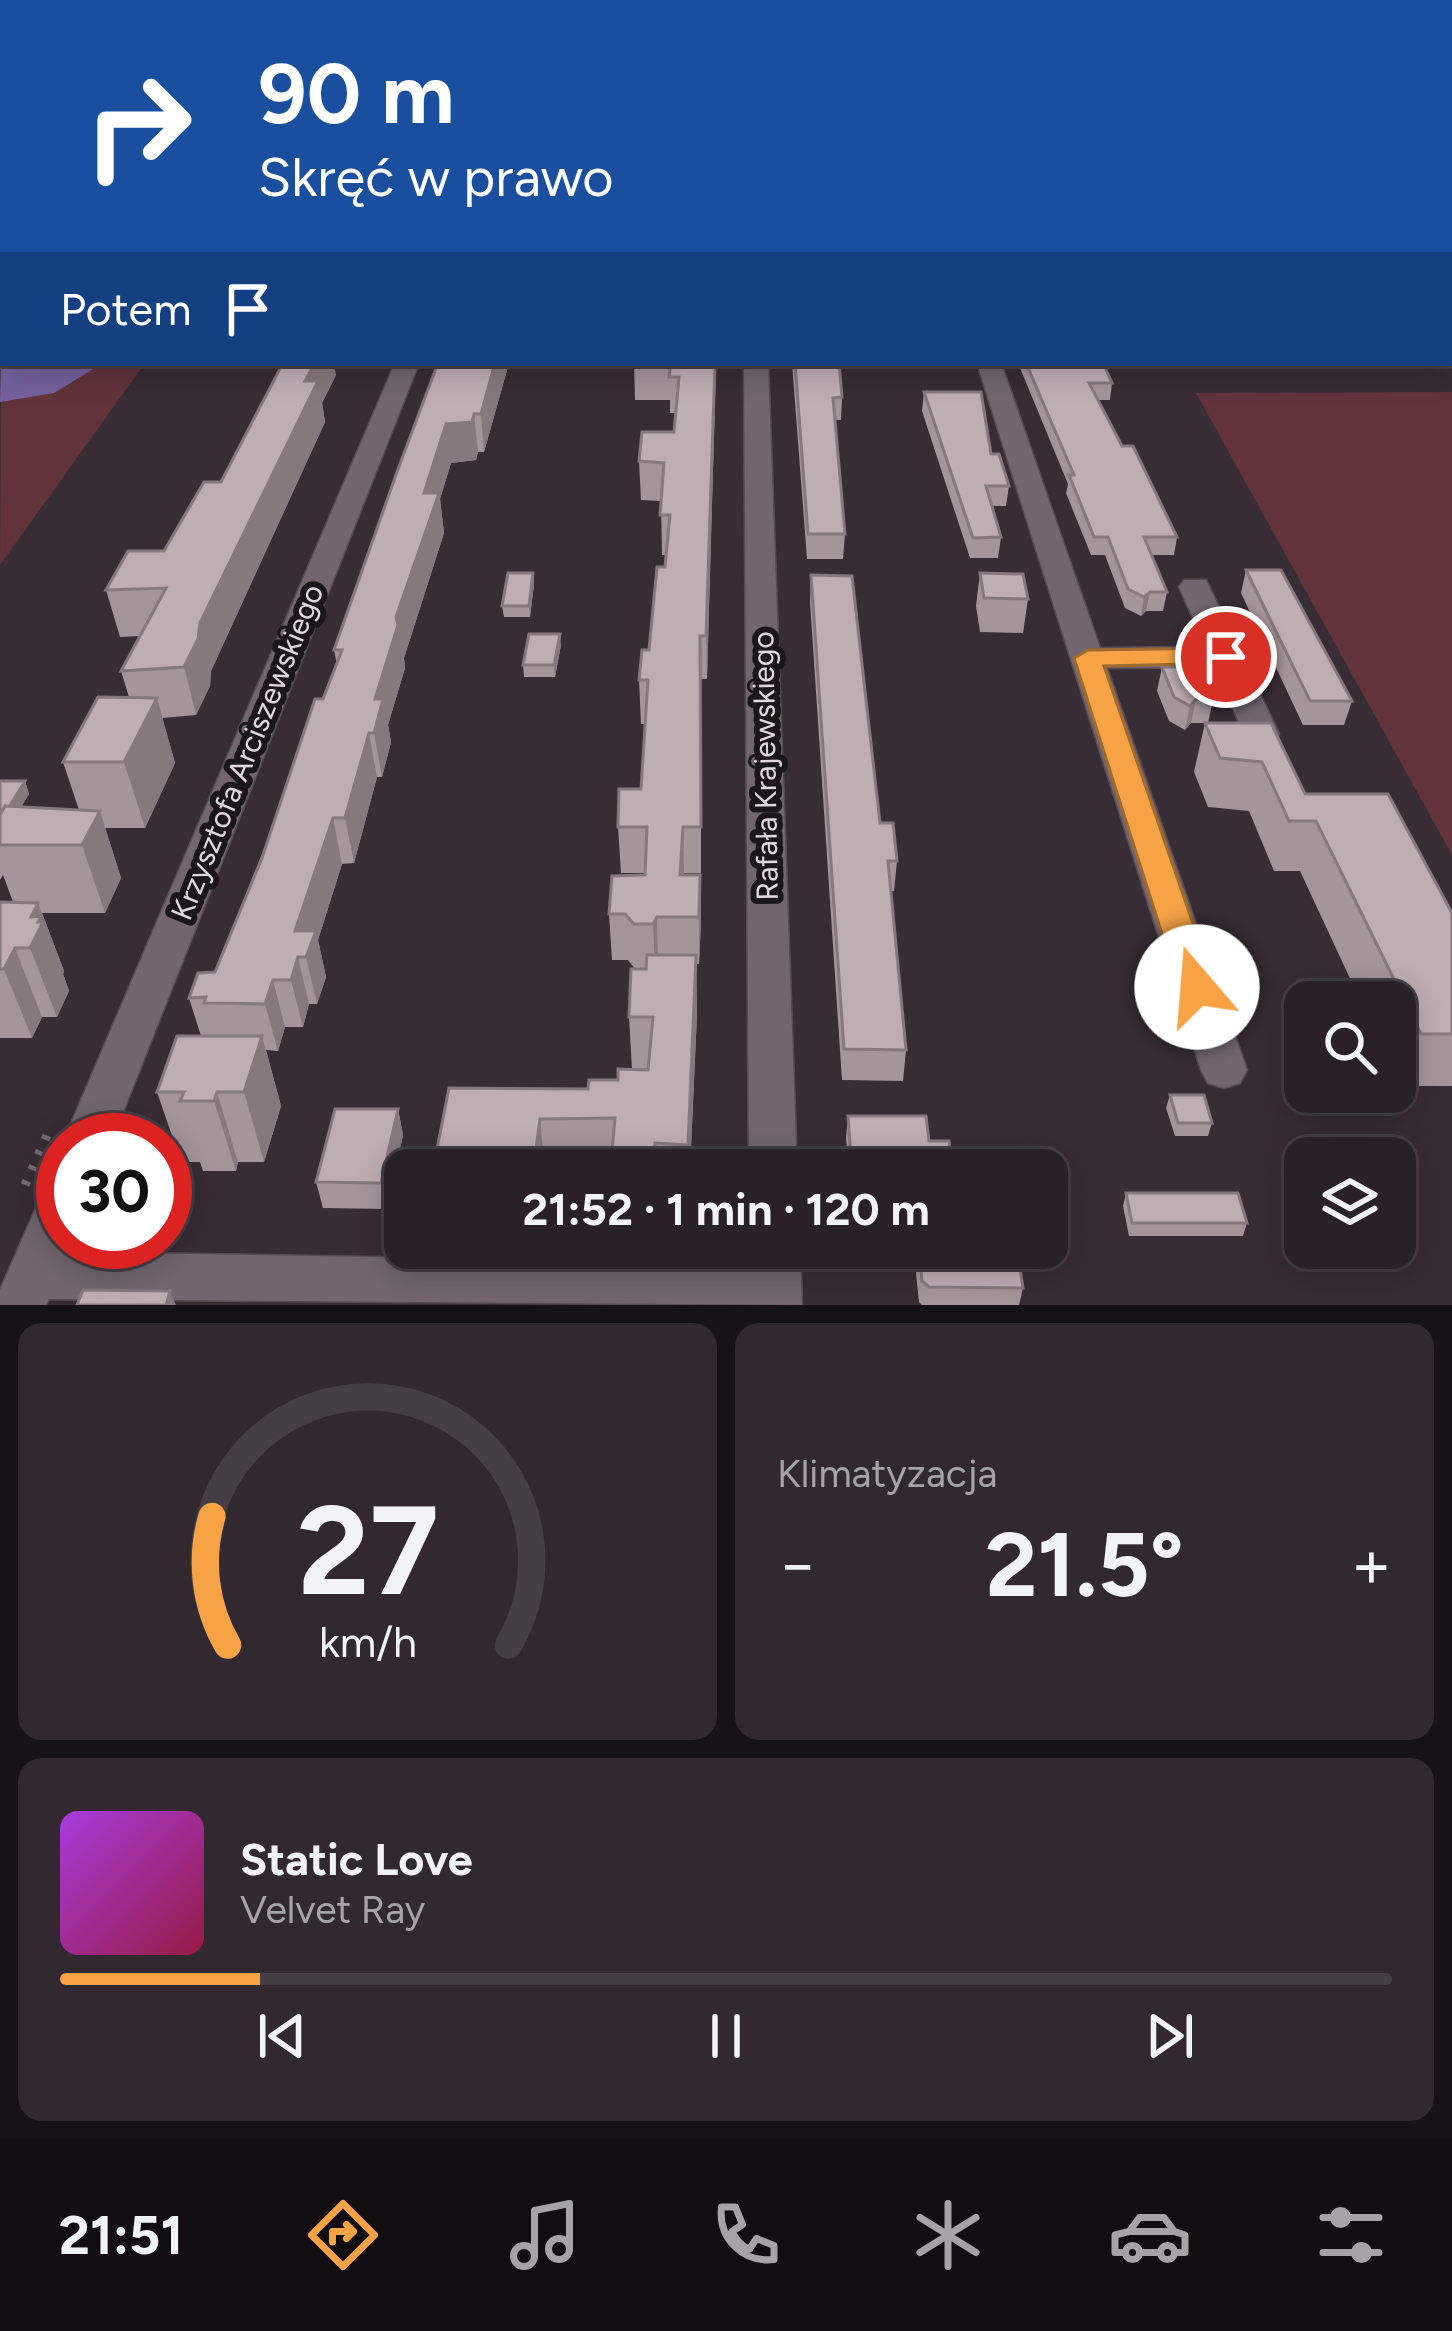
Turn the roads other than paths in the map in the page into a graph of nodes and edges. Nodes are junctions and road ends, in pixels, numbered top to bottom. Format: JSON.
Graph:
{"nodes":[{"id":1,"x":406,"y":366,"type":"edge"},
{"id":2,"x":755,"y":366,"type":"edge"},
{"id":3,"x":990,"y":366,"type":"edge"},
{"id":4,"x":1195,"y":587,"type":"dead end"},
{"id":5,"x":1226,"y":657,"type":"junction"},
{"id":6,"x":1088,"y":658,"type":"junction"},
{"id":7,"x":1261,"y":734,"type":"edge"},
{"id":8,"x":1224,"y":1070,"type":"dead end"},
{"id":9,"x":99,"y":1113,"type":"edge"},
{"id":10,"x":773,"y":1149,"type":"edge"},
{"id":11,"x":776,"y":1280,"type":"edge"},
{"id":12,"x":26,"y":1290,"type":"edge"}],
"edges":[{"from":1,"to":9,"type":"street","name":"Krzysztofa Arciszewskiego"},
{"from":2,"to":10,"type":"street","name":"Rafała Krajewskiego"},
{"from":3,"to":6,"type":"street"},
{"from":4,"to":5,"type":"street"},
{"from":5,"to":6,"type":"street"},
{"from":5,"to":7,"type":"street"},
{"from":6,"to":8,"type":"street"},
{"from":11,"to":12,"type":"street"}]}
